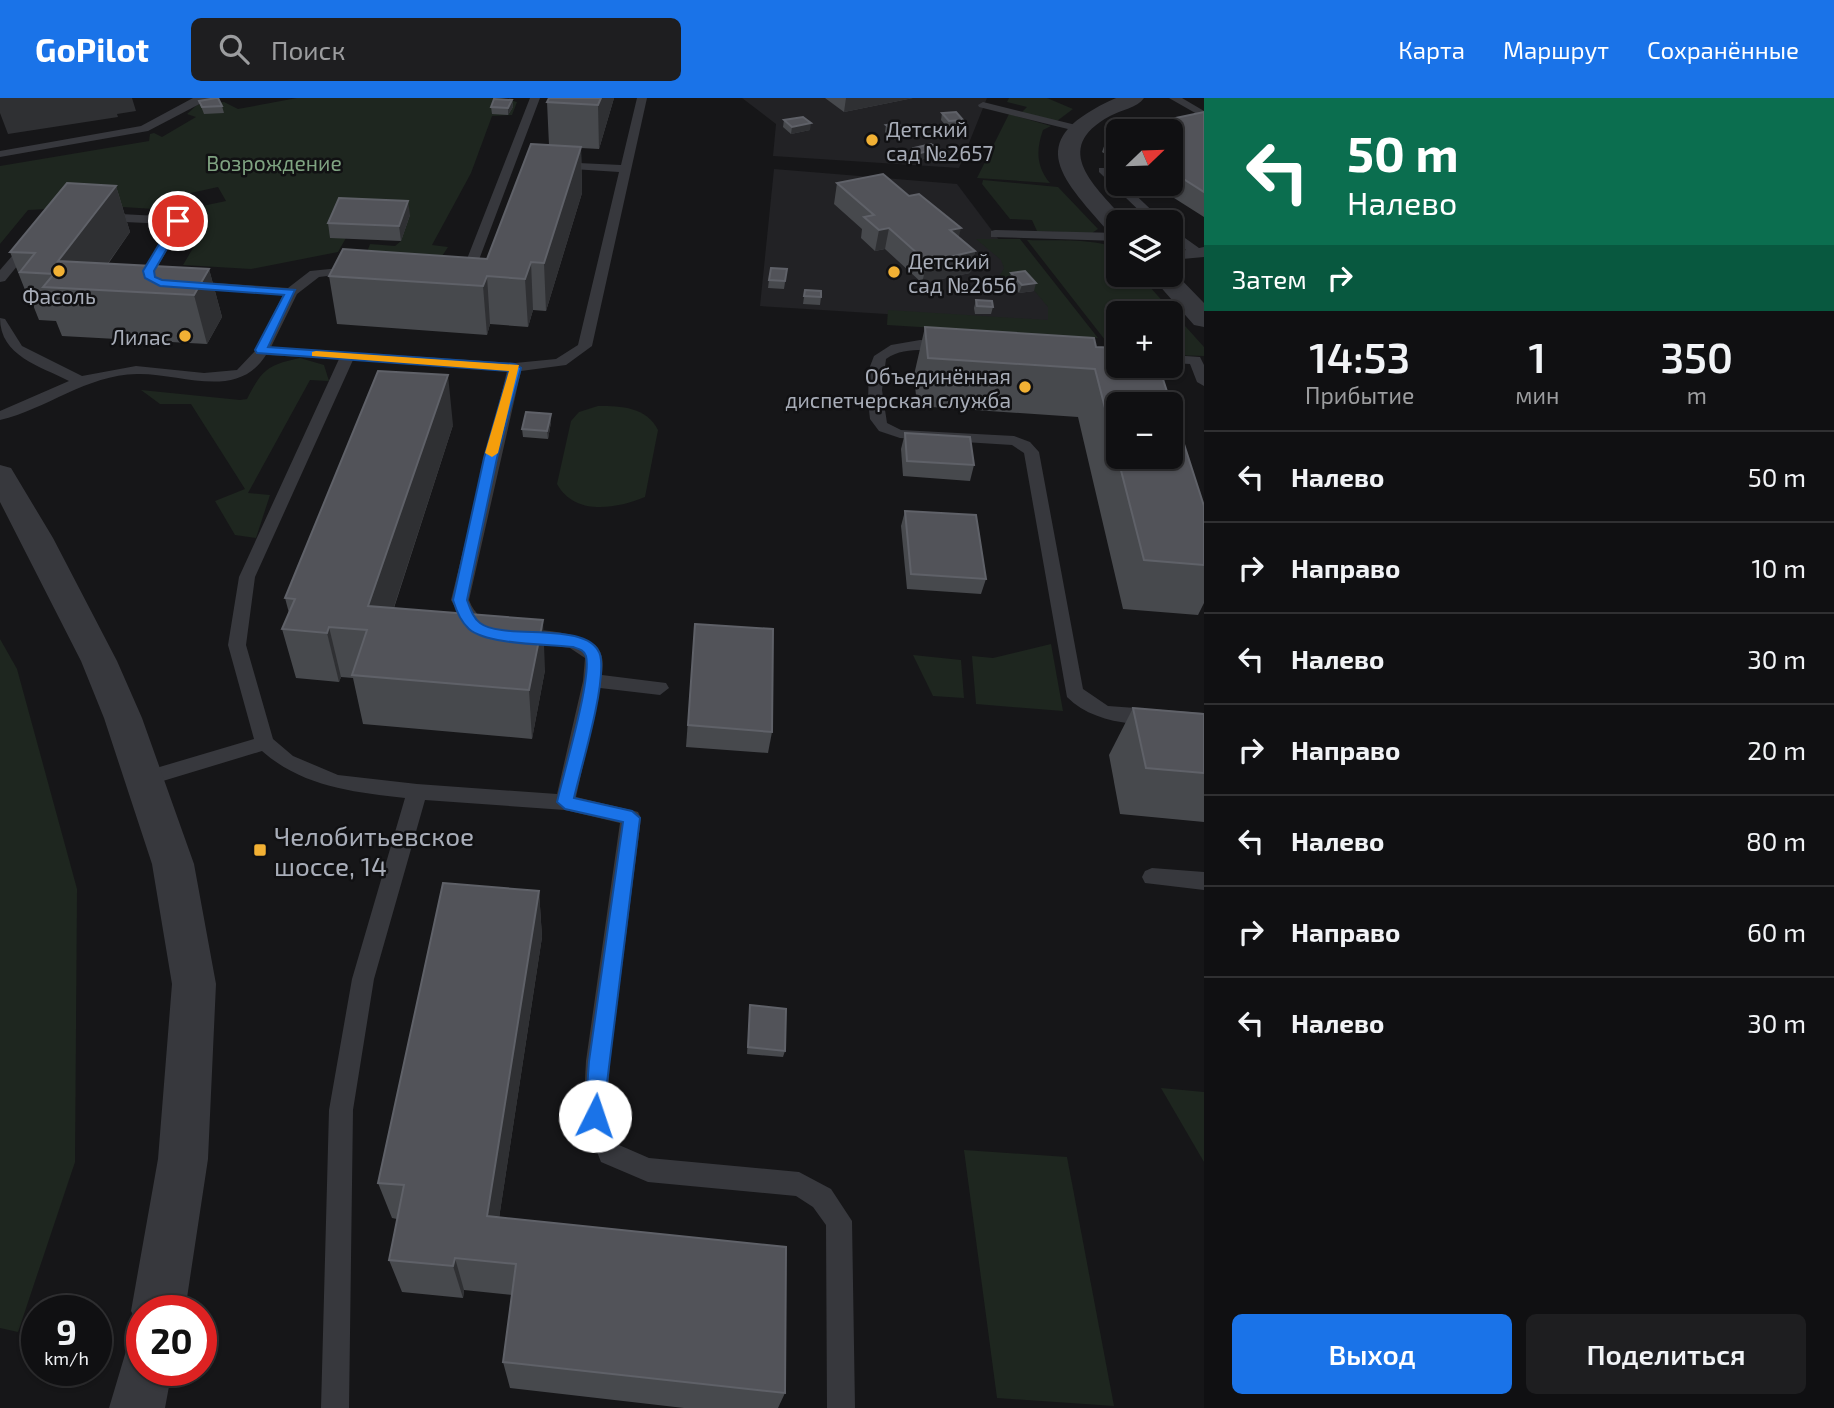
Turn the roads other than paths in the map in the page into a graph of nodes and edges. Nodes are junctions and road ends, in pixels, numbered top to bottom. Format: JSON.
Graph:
{"nodes":[{"id":1,"x":206,"y":98,"type":"edge"},
{"id":2,"x":535,"y":98,"type":"edge"},
{"id":3,"x":642,"y":98,"type":"edge"},
{"id":4,"x":1133,"y":98,"type":"edge"},
{"id":5,"x":1174,"y":98,"type":"edge"},
{"id":6,"x":983,"y":105,"type":"dead end"},
{"id":7,"x":1203,"y":114,"type":"edge"},
{"id":8,"x":1076,"y":128,"type":"junction"},
{"id":9,"x":0,"y":154,"type":"edge"},
{"id":10,"x":549,"y":164,"type":"edge"},
{"id":11,"x":626,"y":169,"type":"junction"},
{"id":12,"x":1103,"y":170,"type":"junction"},
{"id":13,"x":1106,"y":170,"type":"edge"},
{"id":14,"x":1072,"y":171,"type":"junction"},
{"id":15,"x":1145,"y":210,"type":"edge"},
{"id":16,"x":1106,"y":214,"type":"edge"},
{"id":17,"x":88,"y":216,"type":"edge"},
{"id":18,"x":995,"y":233,"type":"dead end"},
{"id":19,"x":36,"y":236,"type":"edge"},
{"id":20,"x":1106,"y":237,"type":"edge"},
{"id":21,"x":1183,"y":240,"type":"edge"},
{"id":22,"x":1201,"y":252,"type":"edge"},
{"id":23,"x":1183,"y":254,"type":"edge"},
{"id":24,"x":365,"y":270,"type":"edge"},
{"id":25,"x":442,"y":275,"type":"edge"},
{"id":26,"x":0,"y":278,"type":"edge"},
{"id":27,"x":1174,"y":287,"type":"edge"},
{"id":28,"x":291,"y":292,"type":"junction"},
{"id":29,"x":1204,"y":319,"type":"edge"},
{"id":30,"x":0,"y":322,"type":"edge"},
{"id":31,"x":958,"y":346,"type":"edge"},
{"id":32,"x":261,"y":350,"type":"junction"},
{"id":33,"x":348,"y":356,"type":"junction"},
{"id":34,"x":1200,"y":360,"type":"edge"},
{"id":35,"x":515,"y":368,"type":"junction"},
{"id":36,"x":78,"y":380,"type":"junction"},
{"id":37,"x":1204,"y":382,"type":"edge"},
{"id":38,"x":0,"y":416,"type":"edge"},
{"id":39,"x":0,"y":475,"type":"edge"},
{"id":40,"x":592,"y":681,"type":"junction"},
{"id":41,"x":660,"y":688,"type":"dead end"},
{"id":42,"x":1204,"y":720,"type":"edge"},
{"id":43,"x":265,"y":743,"type":"junction"},
{"id":44,"x":144,"y":779,"type":"junction"},
{"id":45,"x":417,"y":792,"type":"junction"},
{"id":46,"x":565,"y":802,"type":"junction"},
{"id":47,"x":1152,"y":877,"type":"dead end"},
{"id":48,"x":1204,"y":881,"type":"edge"},
{"id":49,"x":161,"y":1295,"type":"edge"},
{"id":50,"x":142,"y":1386,"type":"edge"},
{"id":51,"x":137,"y":1408,"type":"edge"},
{"id":52,"x":335,"y":1408,"type":"edge"},
{"id":53,"x":841,"y":1408,"type":"edge"}],
"edges":[{"from":1,"to":9,"type":"lane"},
{"from":2,"to":25,"type":"lane"},
{"from":3,"to":11,"type":"lane"},
{"from":4,"to":8,"type":"street"},
{"from":5,"to":7,"type":"lane"},
{"from":6,"to":8,"type":"lane"},
{"from":8,"to":14,"type":"street"},
{"from":10,"to":11,"type":"lane"},
{"from":11,"to":35,"type":"lane"},
{"from":12,"to":13,"type":"lane"},
{"from":12,"to":14,"type":"lane"},
{"from":12,"to":15,"type":"lane"},
{"from":14,"to":16,"type":"street"},
{"from":17,"to":28,"type":"lane"},
{"from":18,"to":20,"type":"lane"},
{"from":19,"to":26,"type":"lane"},
{"from":21,"to":22,"type":"lane"},
{"from":22,"to":23,"type":"lane"},
{"from":24,"to":28,"type":"lane"},
{"from":27,"to":29,"type":"street"},
{"from":28,"to":32,"type":"lane"},
{"from":30,"to":36,"type":"lane"},
{"from":31,"to":42,"type":"lane"},
{"from":32,"to":33,"type":"lane"},
{"from":32,"to":36,"type":"lane"},
{"from":33,"to":35,"type":"lane"},
{"from":33,"to":43,"type":"lane"},
{"from":34,"to":37,"type":"lane"},
{"from":35,"to":40,"type":"lane"},
{"from":36,"to":38,"type":"lane"},
{"from":39,"to":44,"type":"street"},
{"from":40,"to":41,"type":"lane"},
{"from":40,"to":46,"type":"lane"},
{"from":43,"to":44,"type":"lane"},
{"from":43,"to":45,"type":"lane"},
{"from":44,"to":49,"type":"street"},
{"from":45,"to":46,"type":"lane"},
{"from":45,"to":52,"type":"lane"},
{"from":46,"to":53,"type":"lane"},
{"from":47,"to":48,"type":"lane"},
{"from":50,"to":51,"type":"street"}]}
